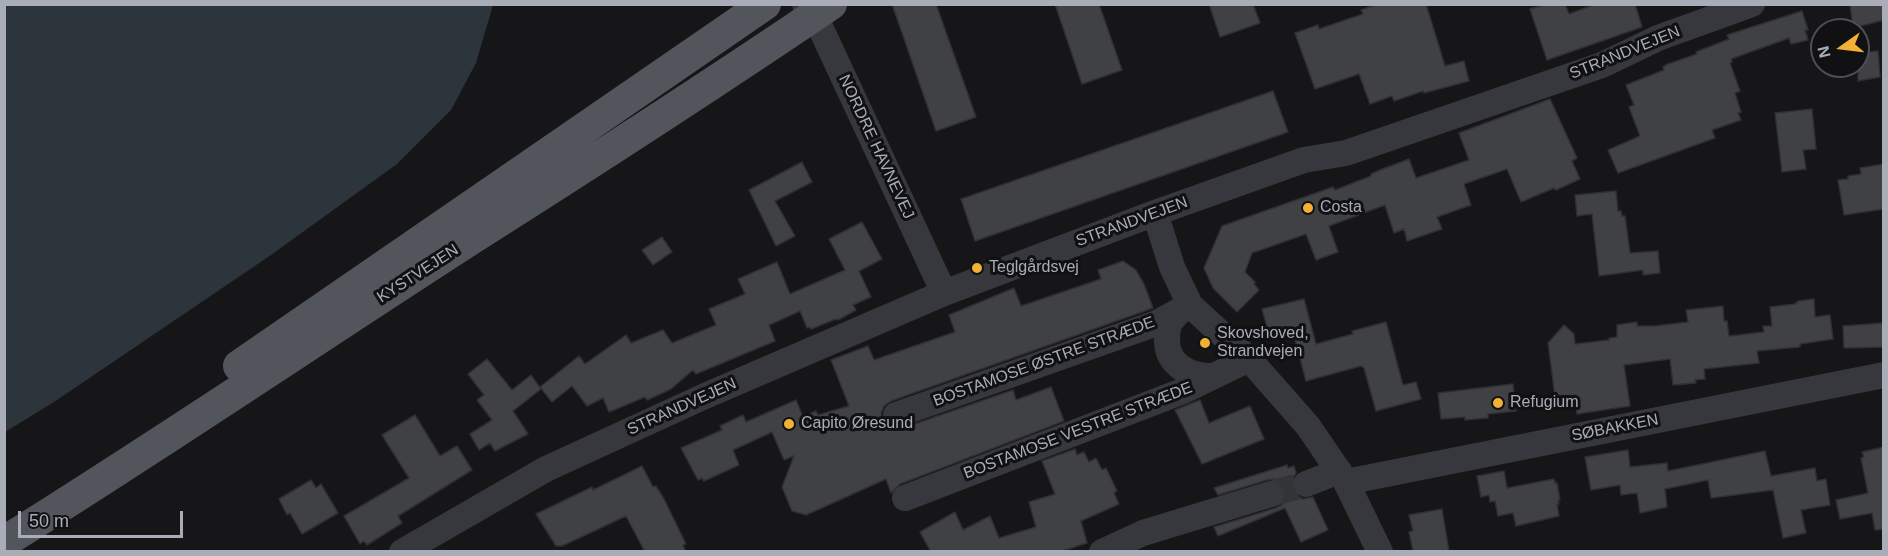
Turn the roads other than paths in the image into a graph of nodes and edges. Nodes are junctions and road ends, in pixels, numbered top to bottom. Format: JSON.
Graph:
{"nodes":[{"id":1,"x":765,"y":4,"type":"edge"},
{"id":2,"x":1752,"y":4,"type":"edge"},
{"id":3,"x":817,"y":8,"type":"edge"},
{"id":4,"x":1155,"y":213,"type":"junction"},
{"id":5,"x":944,"y":293,"type":"junction"},
{"id":6,"x":1185,"y":307,"type":"junction"},
{"id":7,"x":1249,"y":359,"type":"junction"},
{"id":8,"x":1884,"y":375,"type":"edge"},
{"id":9,"x":1214,"y":376,"type":"junction"},
{"id":10,"x":896,"y":415,"type":"dead end"},
{"id":11,"x":1343,"y":476,"type":"junction"},
{"id":12,"x":1306,"y":484,"type":"tunnel mouth"},
{"id":13,"x":1271,"y":494,"type":"tunnel mouth"},
{"id":14,"x":905,"y":498,"type":"dead end"},
{"id":15,"x":4,"y":518,"type":"edge"},
{"id":16,"x":4,"y":542,"type":"edge"},
{"id":17,"x":402,"y":552,"type":"edge"},
{"id":18,"x":1102,"y":552,"type":"edge"},
{"id":19,"x":1380,"y":552,"type":"edge"}],
"edges":[{"from":1,"to":15,"type":"main road","name":"KYSTVEJEN"},
{"from":2,"to":4,"type":"street","name":"STRANDVEJEN"},
{"from":3,"to":5,"type":"street","name":"NORDRE HAVNEVEJ"},
{"from":3,"to":16,"type":"main road","name":"KYSTVEJEN"},
{"from":4,"to":5,"type":"street","name":"STRANDVEJEN"},
{"from":4,"to":6,"type":"street"},
{"from":5,"to":17,"type":"street","name":"STRANDVEJEN"},
{"from":6,"to":7,"type":"street"},
{"from":6,"to":9,"type":"street"},
{"from":6,"to":10,"type":"street","name":"BOSTAMOSE ØSTRE STRÆDE"},
{"from":7,"to":9,"type":"street","name":"BOSTAMOSE VESTRE STRÆDE"},
{"from":7,"to":11,"type":"street"},
{"from":8,"to":11,"type":"street","name":"SØBAKKEN"},
{"from":9,"to":14,"type":"street","name":"BOSTAMOSE VESTRE STRÆDE"},
{"from":11,"to":12,"type":"street","name":"SØBAKKEN"},
{"from":11,"to":19,"type":"street"},
{"from":13,"to":18,"type":"street"}]}
